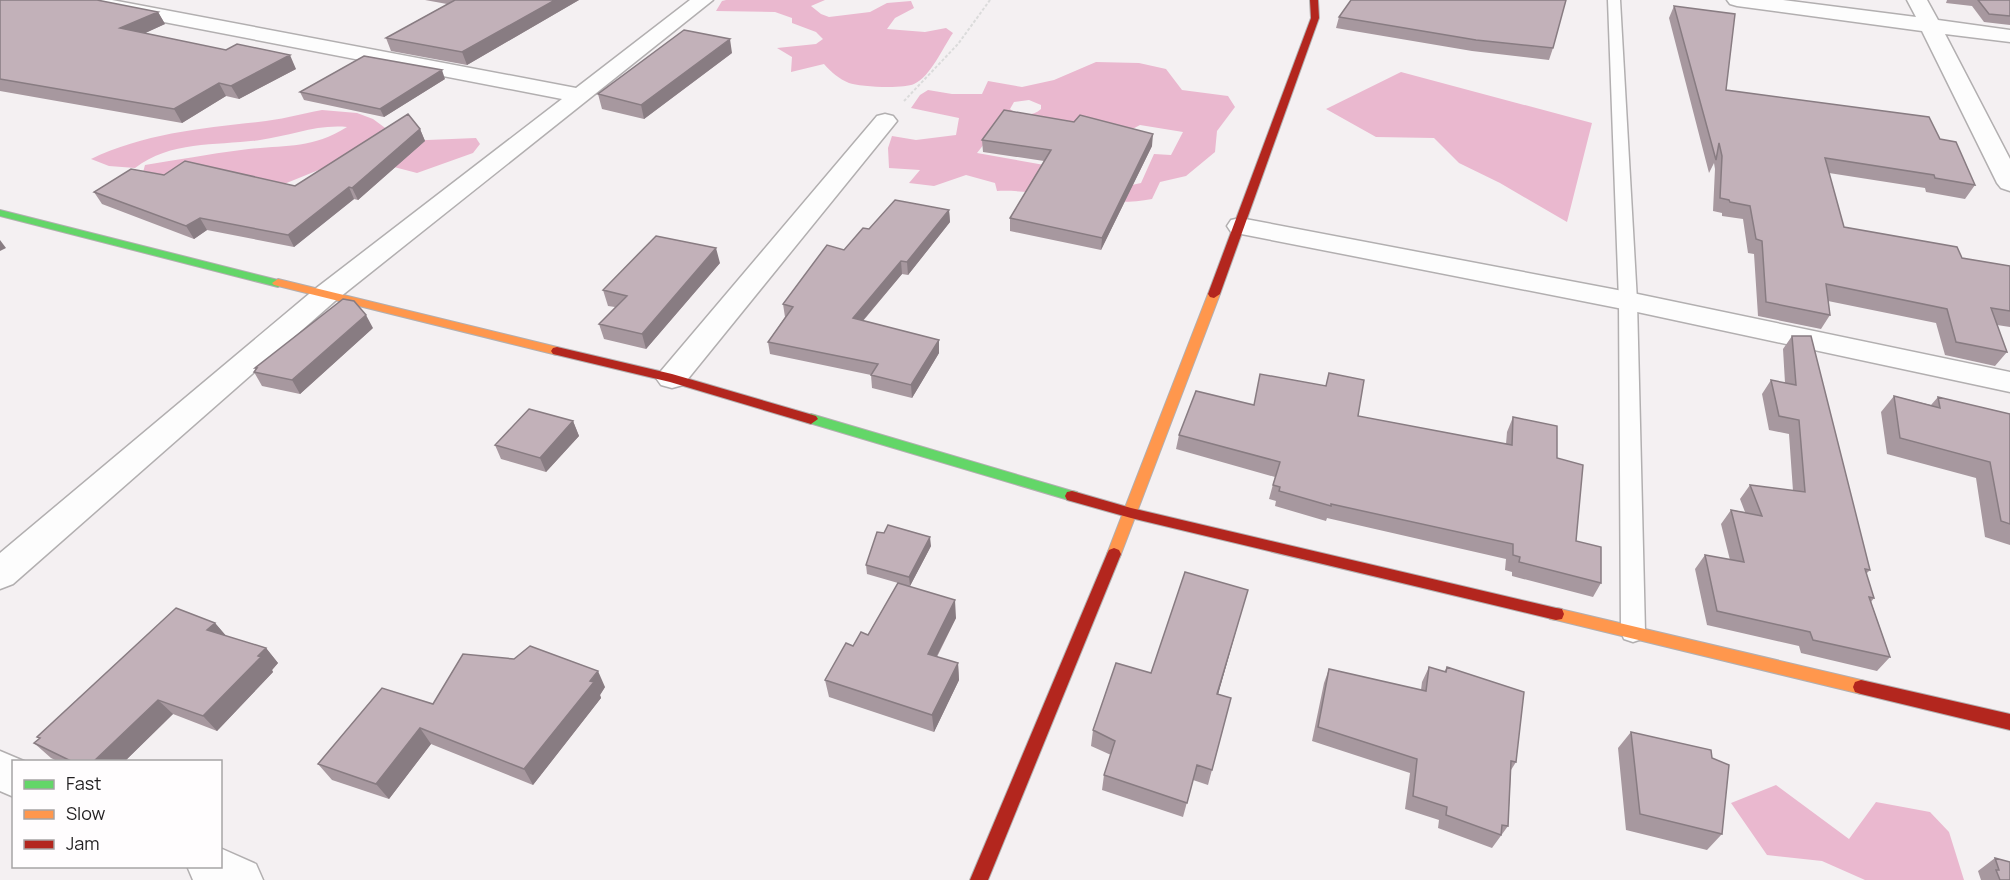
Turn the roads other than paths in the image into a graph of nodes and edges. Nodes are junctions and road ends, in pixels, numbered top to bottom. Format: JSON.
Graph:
{"nodes":[{"id":1,"x":81,"y":0,"type":"edge"},
{"id":2,"x":703,"y":0,"type":"edge"},
{"id":3,"x":1314,"y":0,"type":"edge"},
{"id":4,"x":1614,"y":0,"type":"edge"},
{"id":5,"x":1737,"y":0,"type":"edge"},
{"id":6,"x":1917,"y":0,"type":"edge"},
{"id":7,"x":1931,"y":26,"type":"junction"},
{"id":8,"x":2010,"y":36,"type":"edge"},
{"id":9,"x":581,"y":96,"type":"junction"},
{"id":10,"x":885,"y":121,"type":"road end"},
{"id":11,"x":2010,"y":183,"type":"edge"},
{"id":12,"x":0,"y":213,"type":"edge"},
{"id":13,"x":1240,"y":226,"type":"junction"},
{"id":14,"x":325,"y":295,"type":"junction"},
{"id":15,"x":1628,"y":301,"type":"junction"},
{"id":16,"x":672,"y":378,"type":"junction"},
{"id":17,"x":2010,"y":382,"type":"edge"},
{"id":18,"x":1131,"y":513,"type":"junction"},
{"id":19,"x":0,"y":574,"type":"edge"},
{"id":20,"x":1633,"y":632,"type":"junction"},
{"id":21,"x":2010,"y":722,"type":"edge"},
{"id":22,"x":212,"y":868,"type":"edge"},
{"id":23,"x":240,"y":880,"type":"edge"},
{"id":24,"x":978,"y":880,"type":"edge"}],
"edges":[{"from":1,"to":9,"type":"street"},
{"from":2,"to":9,"type":"street"},
{"from":3,"to":13,"type":"street"},
{"from":4,"to":15,"type":"lane"},
{"from":5,"to":7,"type":"street"},
{"from":6,"to":7,"type":"street"},
{"from":7,"to":8,"type":"street"},
{"from":7,"to":11,"type":"street"},
{"from":9,"to":14,"type":"street"},
{"from":10,"to":16,"type":"street"},
{"from":12,"to":14,"type":"street"},
{"from":13,"to":15,"type":"street"},
{"from":13,"to":18,"type":"street"},
{"from":14,"to":16,"type":"street"},
{"from":14,"to":19,"type":"street"},
{"from":15,"to":17,"type":"street"},
{"from":15,"to":20,"type":"lane"},
{"from":16,"to":18,"type":"street"},
{"from":18,"to":20,"type":"street"},
{"from":18,"to":24,"type":"street"},
{"from":20,"to":21,"type":"street"},
{"from":22,"to":23,"type":"street"}]}
